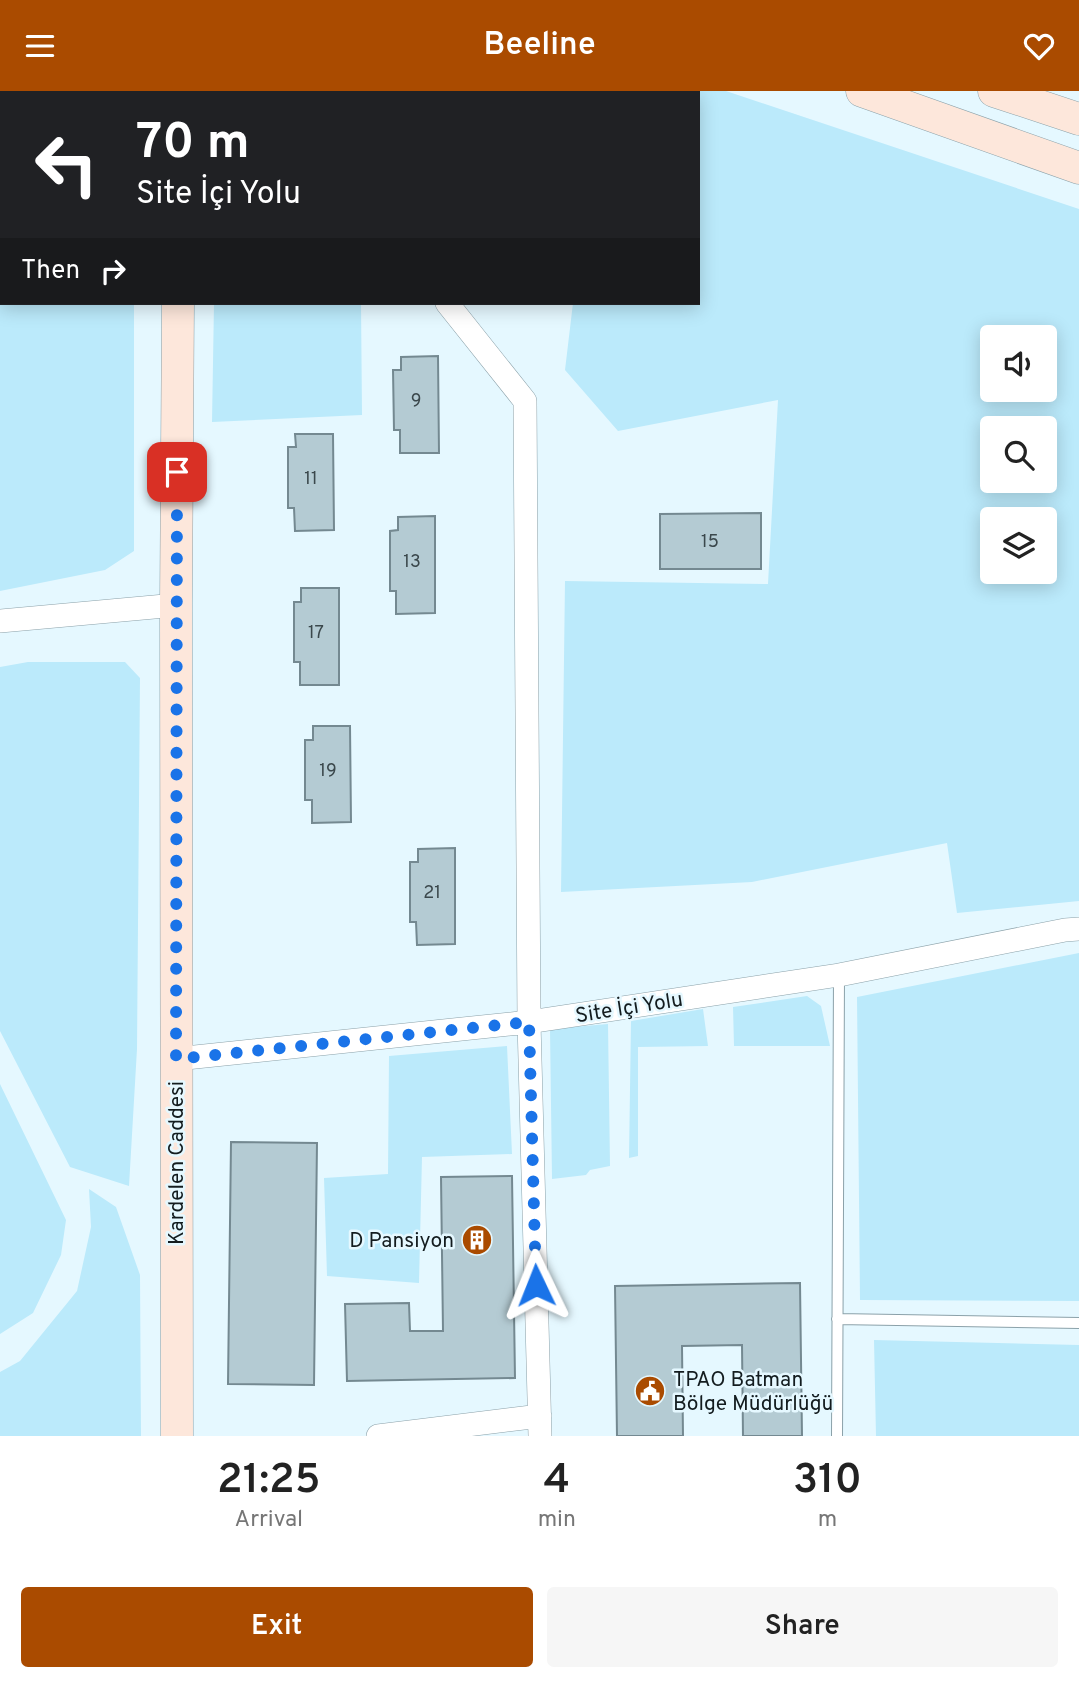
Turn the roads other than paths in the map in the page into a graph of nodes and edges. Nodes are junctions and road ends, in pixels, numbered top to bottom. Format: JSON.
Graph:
{"nodes":[{"id":1,"x":862,"y":91,"type":"edge"},
{"id":2,"x":994,"y":91,"type":"edge"},
{"id":3,"x":1079,"y":119,"type":"edge"},
{"id":4,"x":1079,"y":167,"type":"edge"},
{"id":5,"x":178,"y":305,"type":"edge"},
{"id":6,"x":449,"y":305,"type":"edge"},
{"id":7,"x":176,"y":605,"type":"junction"},
{"id":8,"x":0,"y":621,"type":"edge"},
{"id":9,"x":1079,"y":929,"type":"edge"},
{"id":10,"x":839,"y":975,"type":"junction"},
{"id":11,"x":529,"y":1022,"type":"junction"},
{"id":12,"x":176,"y":1059,"type":"junction"},
{"id":13,"x":837,"y":1319,"type":"junction"},
{"id":14,"x":1079,"y":1324,"type":"edge"},
{"id":15,"x":540,"y":1426,"type":"edge"},
{"id":16,"x":177,"y":1436,"type":"edge"},
{"id":17,"x":378,"y":1436,"type":"edge"},
{"id":18,"x":836,"y":1436,"type":"edge"}],
"edges":[{"from":1,"to":4,"type":"street"},
{"from":2,"to":3,"type":"street"},
{"from":5,"to":7,"type":"street","name":"Kardelen Caddesi"},
{"from":6,"to":11,"type":"street"},
{"from":7,"to":8,"type":"street"},
{"from":7,"to":12,"type":"street","name":"Kardelen Caddesi"},
{"from":9,"to":10,"type":"street","name":"Site İçi Yolu"},
{"from":10,"to":11,"type":"street","name":"Site İçi Yolu"},
{"from":10,"to":13,"type":"lane"},
{"from":11,"to":12,"type":"street","name":"Site İçi Yolu"},
{"from":11,"to":15,"type":"street"},
{"from":12,"to":16,"type":"street","name":"Kardelen Caddesi"},
{"from":13,"to":14,"type":"lane"},
{"from":13,"to":18,"type":"lane"},
{"from":15,"to":17,"type":"street"}]}
